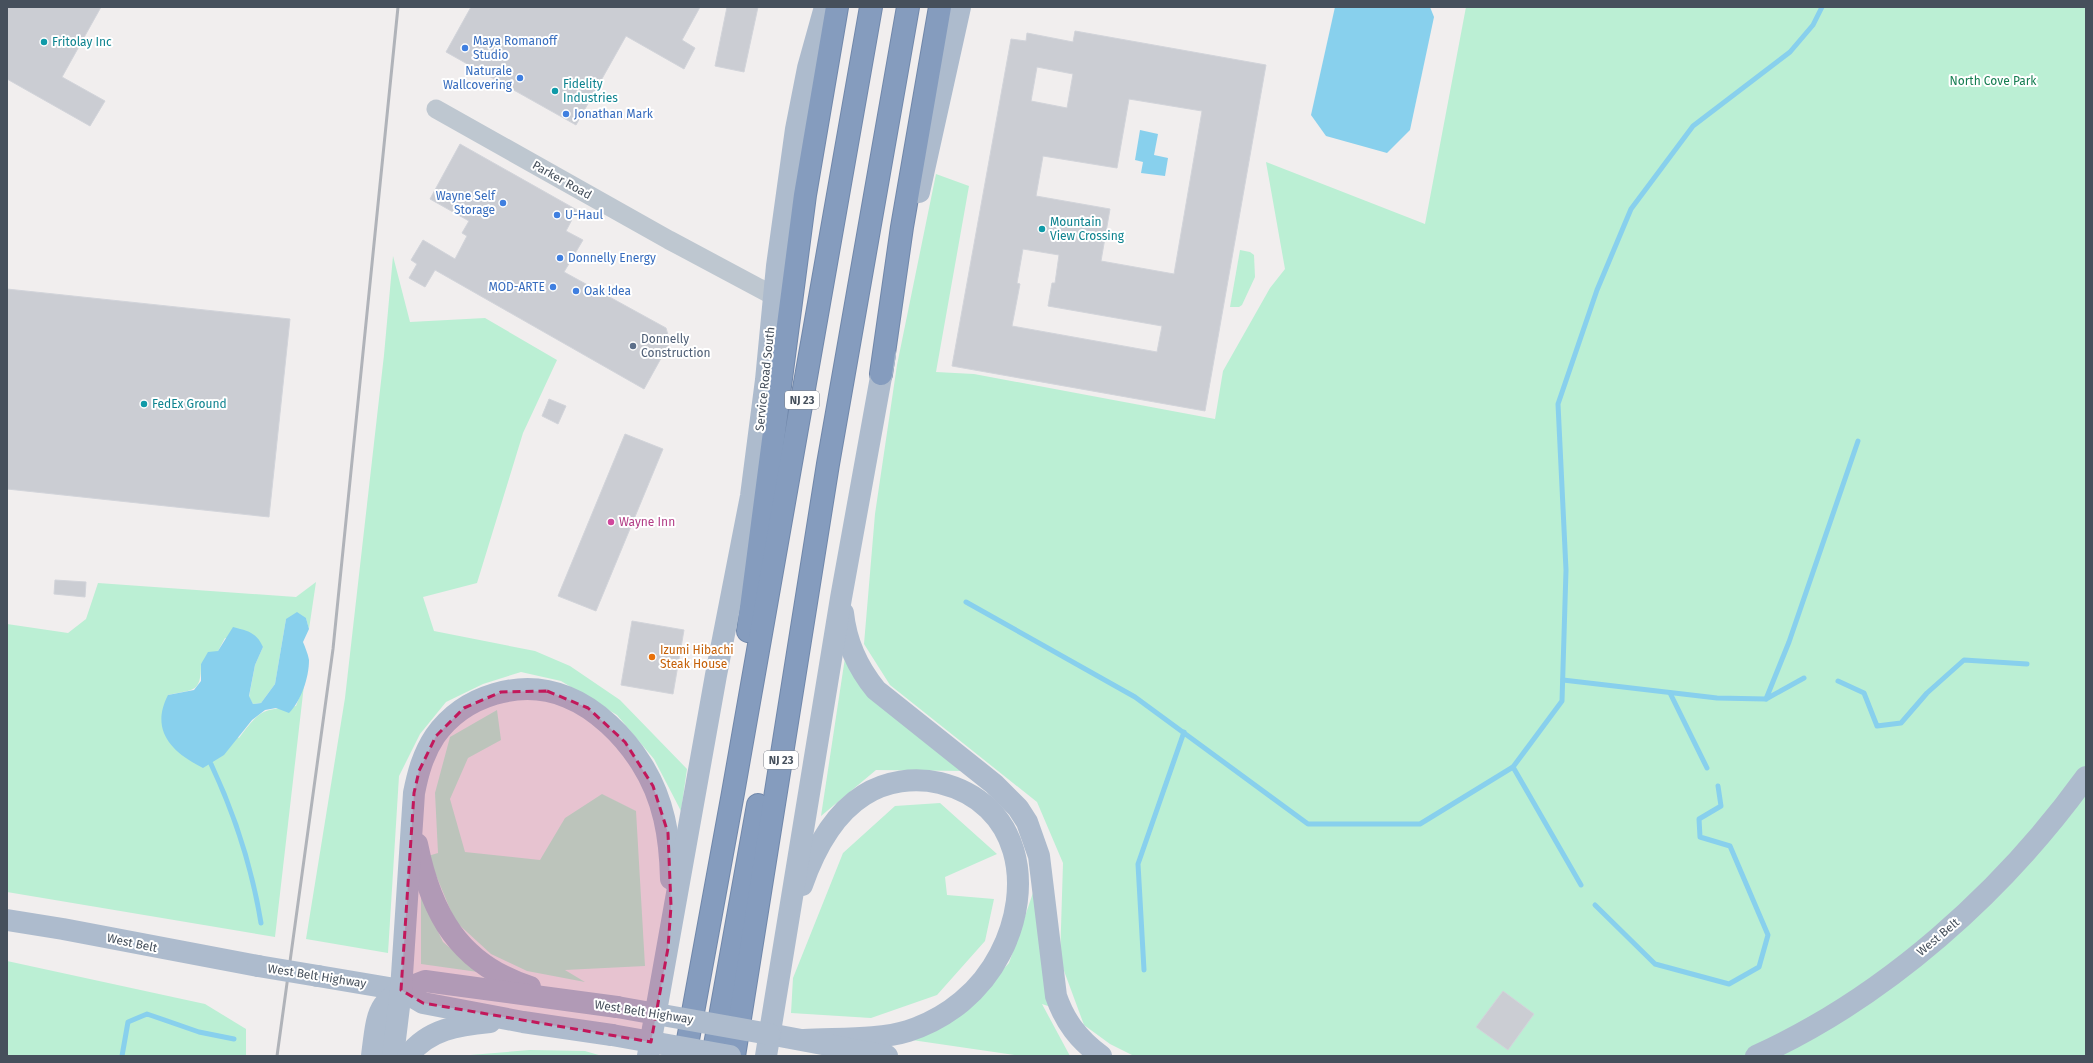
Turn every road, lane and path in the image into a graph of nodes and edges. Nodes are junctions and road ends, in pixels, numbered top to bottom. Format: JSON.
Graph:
{"nodes":[{"id":1,"x":826,"y":7,"type":"edge"},
{"id":2,"x":837,"y":7,"type":"edge"},
{"id":3,"x":871,"y":7,"type":"edge"},
{"id":4,"x":908,"y":7,"type":"edge"},
{"id":5,"x":955,"y":8,"type":"edge"},
{"id":6,"x":436,"y":109,"type":"dead end"},
{"id":7,"x":774,"y":296,"type":"junction"},
{"id":8,"x":881,"y":374,"type":"joint"},
{"id":9,"x":828,"y":464,"type":"junction"},
{"id":10,"x":841,"y":598,"type":"junction"},
{"id":11,"x":2086,"y":777,"type":"edge"},
{"id":12,"x":414,"y":793,"type":"junction"},
{"id":13,"x":733,"y":793,"type":"junction"},
{"id":14,"x":7,"y":920,"type":"edge"},
{"id":15,"x":668,"y":948,"type":"junction"},
{"id":16,"x":783,"y":949,"type":"junction"},
{"id":17,"x":258,"y":966,"type":"joint"},
{"id":18,"x":401,"y":990,"type":"junction"},
{"id":19,"x":575,"y":1001,"type":"junction"},
{"id":20,"x":523,"y":1022,"type":"junction"},
{"id":21,"x":804,"y":1040,"type":"junction"},
{"id":22,"x":372,"y":1056,"type":"edge"},
{"id":23,"x":393,"y":1056,"type":"edge"},
{"id":24,"x":408,"y":1056,"type":"edge"},
{"id":25,"x":648,"y":1056,"type":"edge"},
{"id":26,"x":685,"y":1056,"type":"edge"},
{"id":27,"x":713,"y":1056,"type":"edge"},
{"id":28,"x":730,"y":1056,"type":"edge"},
{"id":29,"x":734,"y":1056,"type":"edge"},
{"id":30,"x":766,"y":1056,"type":"edge"},
{"id":31,"x":887,"y":1056,"type":"edge"},
{"id":32,"x":1101,"y":1056,"type":"edge"},
{"id":33,"x":1756,"y":1056,"type":"edge"}],
"edges":[{"from":1,"to":7,"type":"main road","name":"Service Road South"},
{"from":2,"to":13,"type":"highway"},
{"from":3,"to":13,"type":"highway","number":"NJ 23"},
{"from":4,"to":9,"type":"highway","number":"NJ 23"},
{"from":5,"to":8,"type":"highway"},
{"from":6,"to":7,"type":"street","name":"Parker Road"},
{"from":7,"to":15,"type":"main road","name":"Service Road South"},
{"from":8,"to":10,"type":"main road"},
{"from":9,"to":27,"type":"highway"},
{"from":9,"to":29,"type":"highway","number":"NJ 23"},
{"from":10,"to":16,"type":"main road"},
{"from":10,"to":32,"type":"main road"},
{"from":11,"to":33,"type":"main road","name":"West Belt"},
{"from":12,"to":15,"type":"main road"},
{"from":12,"to":18,"type":"main road"},
{"from":12,"to":19,"type":"main road"},
{"from":13,"to":26,"type":"highway","number":"NJ 23"},
{"from":14,"to":17,"type":"main road","name":"West Belt"},
{"from":15,"to":25,"type":"main road"},
{"from":16,"to":21,"type":"main road"},
{"from":16,"to":30,"type":"main road"},
{"from":17,"to":18,"type":"main road","name":"West Belt Highway","bridge":true},
{"from":18,"to":19,"type":"main road","name":"West Belt Highway"},
{"from":18,"to":20,"type":"main road","name":"West Belt Highway"},
{"from":18,"to":22,"type":"main road"},
{"from":18,"to":23,"type":"main road"},
{"from":19,"to":21,"type":"main road","name":"West Belt Highway","bridge":true},
{"from":20,"to":24,"type":"main road"},
{"from":20,"to":28,"type":"main road","name":"West Belt Highway","bridge":true},
{"from":21,"to":31,"type":"main road","name":"West Belt Highway"}]}
